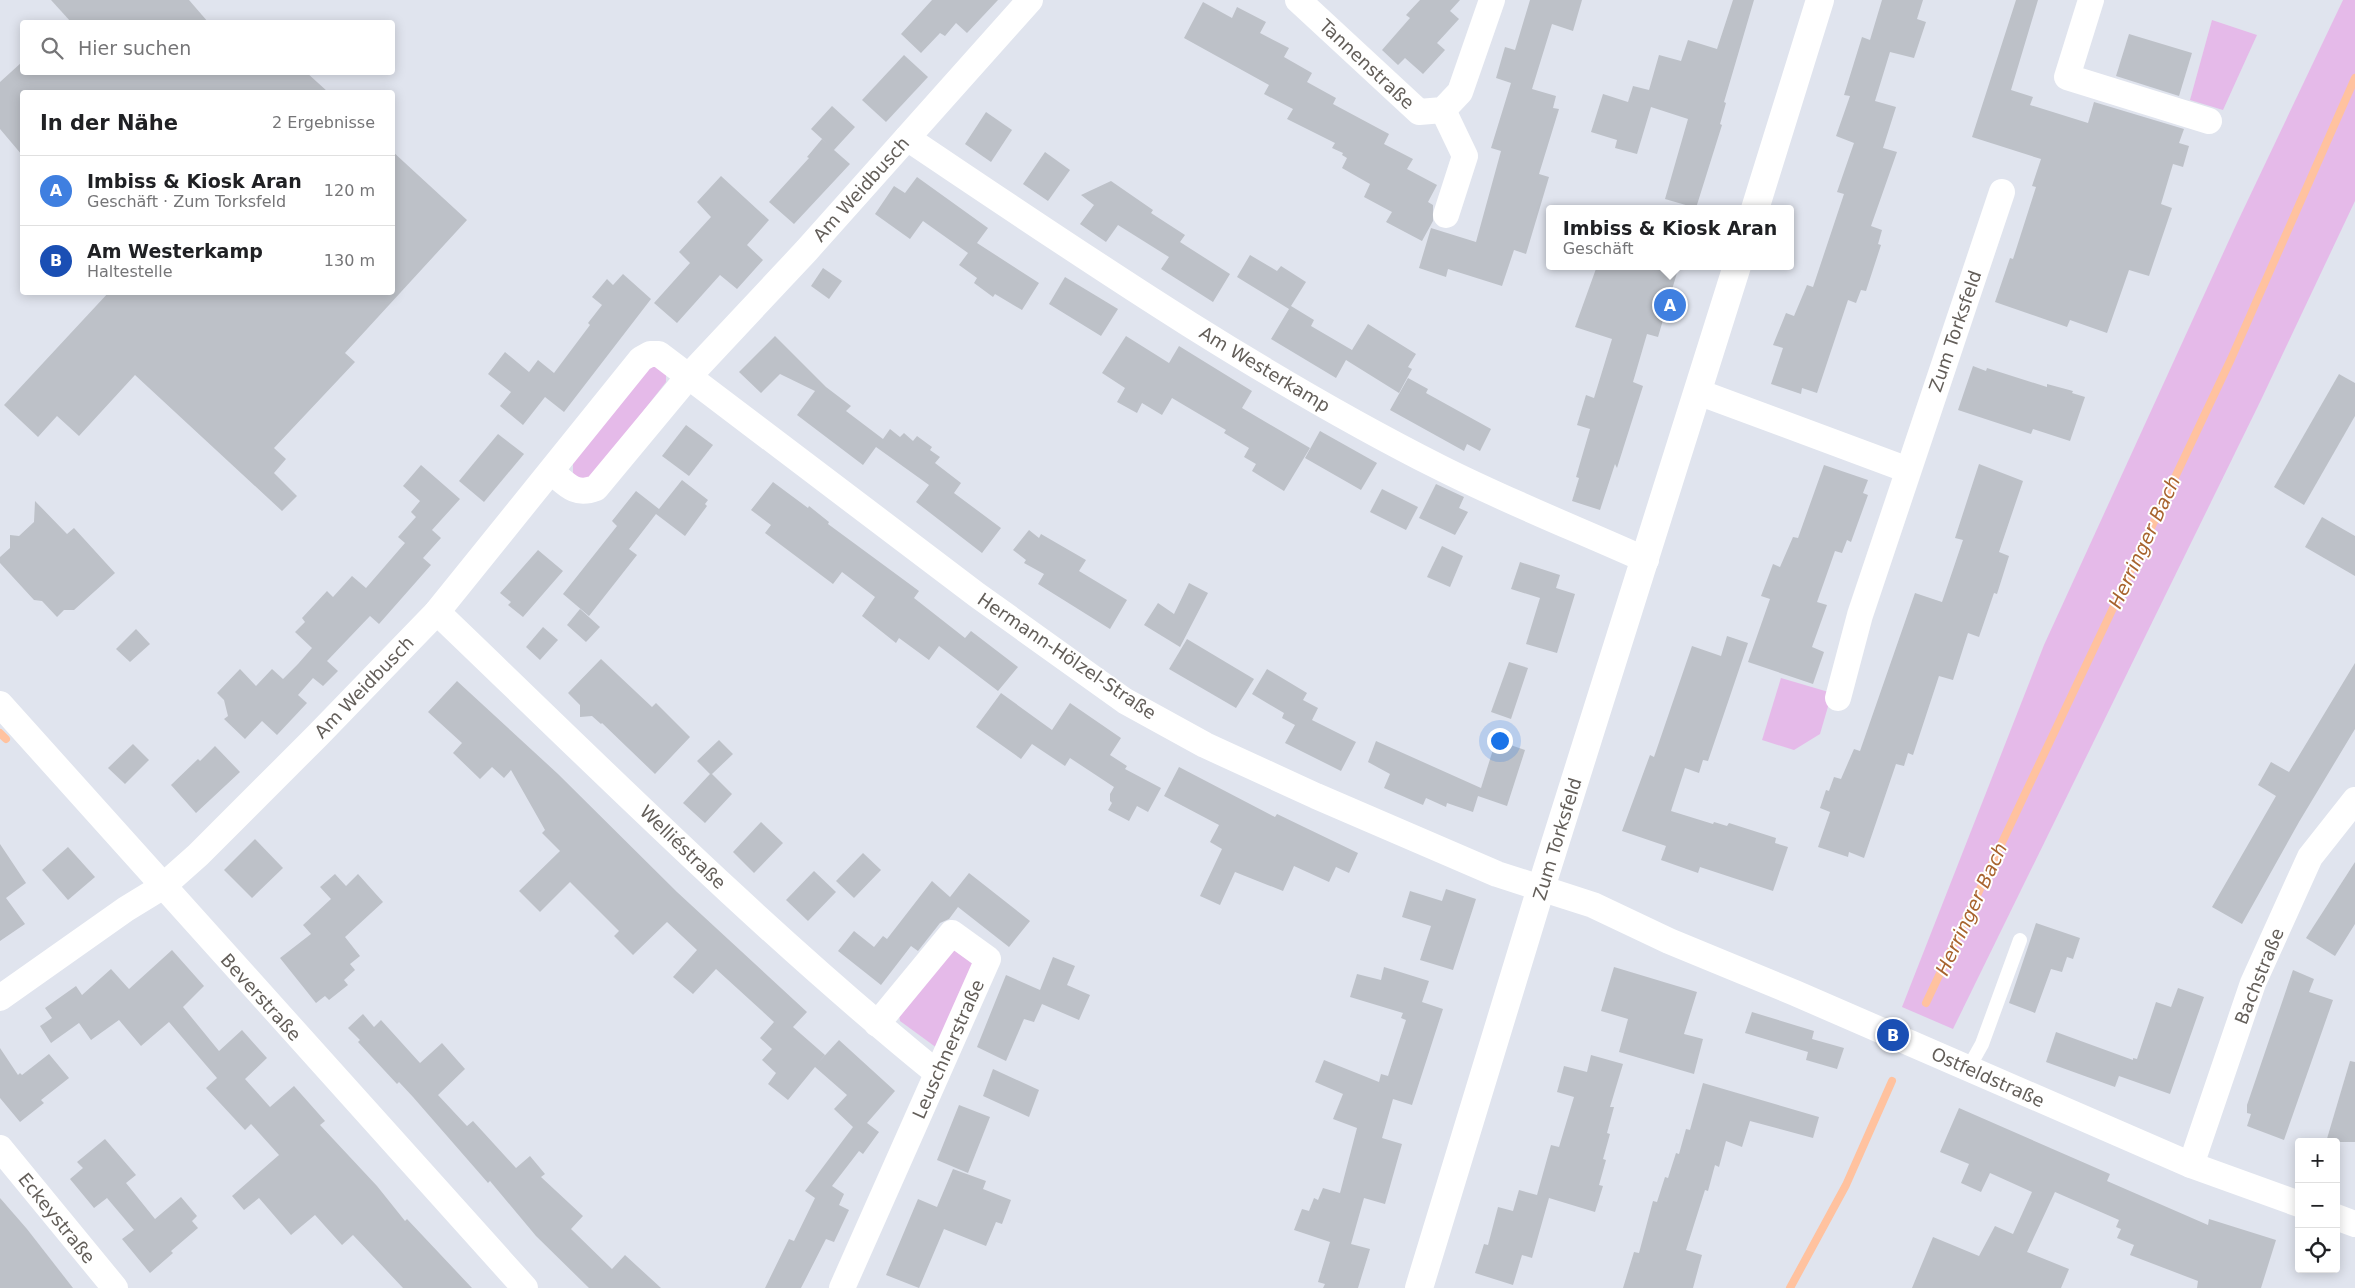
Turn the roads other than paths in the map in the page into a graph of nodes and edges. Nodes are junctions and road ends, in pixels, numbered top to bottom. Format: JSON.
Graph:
{"nodes":[{"id":1,"x":1030,"y":0,"type":"edge"},
{"id":2,"x":1298,"y":0,"type":"edge"},
{"id":3,"x":1492,"y":0,"type":"edge"},
{"id":4,"x":1820,"y":0,"type":"edge"},
{"id":5,"x":2091,"y":0,"type":"edge"},
{"id":6,"x":1443,"y":110,"type":"junction"},
{"id":7,"x":2209,"y":121,"type":"dead end"},
{"id":8,"x":907,"y":138,"type":"junction"},
{"id":9,"x":2002,"y":192,"type":"dead end"},
{"id":10,"x":1756,"y":205,"type":"edge"},
{"id":11,"x":1446,"y":215,"type":"dead end"},
{"id":12,"x":1736,"y":270,"type":"edge"},
{"id":13,"x":689,"y":376,"type":"junction"},
{"id":14,"x":1698,"y":392,"type":"junction"},
{"id":15,"x":1908,"y":470,"type":"junction"},
{"id":16,"x":552,"y":472,"type":"junction"},
{"id":17,"x":1646,"y":560,"type":"junction"},
{"id":18,"x":436,"y":612,"type":"junction"},
{"id":19,"x":1838,"y":698,"type":"dead end"},
{"id":20,"x":0,"y":704,"type":"edge"},
{"id":21,"x":2355,"y":800,"type":"edge"},
{"id":22,"x":162,"y":887,"type":"junction"},
{"id":23,"x":1541,"y":888,"type":"junction"},
{"id":24,"x":2020,"y":940,"type":"dead end"},
{"id":25,"x":0,"y":998,"type":"edge"},
{"id":26,"x":877,"y":1024,"type":"junction"},
{"id":27,"x":1968,"y":1070,"type":"junction"},
{"id":28,"x":937,"y":1073,"type":"junction"},
{"id":29,"x":0,"y":1148,"type":"edge"},
{"id":30,"x":2191,"y":1165,"type":"junction"},
{"id":31,"x":2295,"y":1203,"type":"edge"},
{"id":32,"x":2340,"y":1218,"type":"edge"},
{"id":33,"x":2355,"y":1224,"type":"edge"},
{"id":34,"x":115,"y":1288,"type":"edge"},
{"id":35,"x":525,"y":1288,"type":"edge"},
{"id":36,"x":842,"y":1288,"type":"edge"},
{"id":37,"x":1419,"y":1288,"type":"edge"}],
"edges":[{"from":1,"to":8,"type":"street","name":"Am Weidbusch"},
{"from":2,"to":6,"type":"street","name":"Tannenstraße"},
{"from":3,"to":6,"type":"street"},
{"from":4,"to":10,"type":"main road"},
{"from":5,"to":7,"type":"street"},
{"from":6,"to":11,"type":"street"},
{"from":8,"to":13,"type":"street","name":"Am Weidbusch"},
{"from":8,"to":17,"type":"street","name":"Am Westerkamp"},
{"from":9,"to":15,"type":"street","name":"Zum Torksfeld"},
{"from":12,"to":14,"type":"main road","name":"Zum Torksfeld"},
{"from":13,"to":16,"type":"street","name":"Am Weidbusch"},
{"from":13,"to":16,"type":"street","name":"Am Weidbusch"},
{"from":13,"to":23,"type":"street","name":"Hermann-Hölzel-Straße"},
{"from":14,"to":15,"type":"street"},
{"from":14,"to":17,"type":"main road","name":"Zum Torksfeld"},
{"from":15,"to":19,"type":"street","name":"Zum Torksfeld"},
{"from":16,"to":18,"type":"street","name":"Am Weidbusch"},
{"from":17,"to":23,"type":"main road","name":"Zum Torksfeld"},
{"from":18,"to":22,"type":"street","name":"Am Weidbusch"},
{"from":18,"to":26,"type":"street","name":"Welliéstraße"},
{"from":20,"to":22,"type":"street","name":"Beverstraße"},
{"from":21,"to":30,"type":"street","name":"Bachstraße"},
{"from":22,"to":25,"type":"street","name":"Am Weidbusch"},
{"from":22,"to":35,"type":"street","name":"Beverstraße"},
{"from":23,"to":27,"type":"street","name":"Ostfeldstraße"},
{"from":23,"to":37,"type":"main road","name":"Zum Torksfeld"},
{"from":24,"to":27,"type":"lane"},
{"from":26,"to":28,"type":"street","name":"Welliéstraße"},
{"from":26,"to":28,"type":"street","name":"Leuschnerstraße"},
{"from":27,"to":30,"type":"street","name":"Ostfeldstraße"},
{"from":28,"to":36,"type":"street","name":"Leuschnerstraße"},
{"from":29,"to":34,"type":"street","name":"Eckeystraße"},
{"from":30,"to":31,"type":"street","name":"Ostfeldstraße"},
{"from":32,"to":33,"type":"street"}]}
